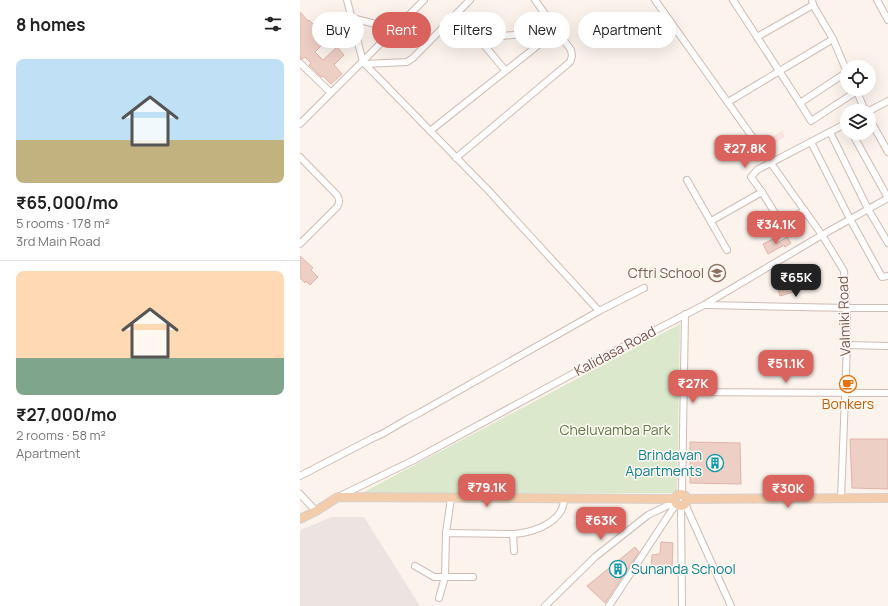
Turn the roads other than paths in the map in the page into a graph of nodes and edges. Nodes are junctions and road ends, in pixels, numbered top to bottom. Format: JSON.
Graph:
{"nodes":[{"id":1,"x":347,"y":0,"type":"edge"},
{"id":2,"x":424,"y":0,"type":"edge"},
{"id":3,"x":470,"y":0,"type":"edge"},
{"id":4,"x":656,"y":0,"type":"edge"},
{"id":5,"x":733,"y":0,"type":"edge"},
{"id":6,"x":877,"y":0,"type":"edge"},
{"id":7,"x":537,"y":1,"type":"edge"},
{"id":8,"x":813,"y":3,"type":"edge"},
{"id":9,"x":350,"y":12,"type":"edge"},
{"id":10,"x":412,"y":12,"type":"edge"},
{"id":11,"x":458,"y":12,"type":"edge"},
{"id":12,"x":544,"y":12,"type":"edge"},
{"id":13,"x":888,"y":20,"type":"edge"},
{"id":14,"x":439,"y":31,"type":"edge"},
{"id":15,"x":757,"y":38,"type":"junction"},
{"id":16,"x":833,"y":38,"type":"junction"},
{"id":17,"x":360,"y":48,"type":"edge"},
{"id":18,"x":378,"y":48,"type":"edge"},
{"id":19,"x":487,"y":48,"type":"edge"},
{"id":20,"x":534,"y":48,"type":"edge"},
{"id":21,"x":569,"y":48,"type":"edge"},
{"id":22,"x":300,"y":63,"type":"edge"},
{"id":23,"x":364,"y":63,"type":"junction"},
{"id":24,"x":506,"y":70,"type":"junction"},
{"id":25,"x":779,"y":71,"type":"junction"},
{"id":26,"x":331,"y":93,"type":"junction"},
{"id":27,"x":848,"y":96,"type":"edge"},
{"id":28,"x":888,"y":101,"type":"edge"},
{"id":29,"x":728,"y":102,"type":"junction"},
{"id":30,"x":800,"y":103,"type":"junction"},
{"id":31,"x":876,"y":107,"type":"edge"},
{"id":32,"x":300,"y":124,"type":"edge"},
{"id":33,"x":840,"y":127,"type":"edge"},
{"id":34,"x":430,"y":131,"type":"junction"},
{"id":35,"x":876,"y":131,"type":"edge"},
{"id":36,"x":830,"y":132,"type":"junction"},
{"id":37,"x":856,"y":140,"type":"edge"},
{"id":38,"x":811,"y":142,"type":"junction"},
{"id":39,"x":888,"y":152,"type":"edge"},
{"id":40,"x":300,"y":157,"type":"edge"},
{"id":41,"x":456,"y":158,"type":"junction"},
{"id":42,"x":771,"y":163,"type":"junction"},
{"id":43,"x":687,"y":180,"type":"dead end"},
{"id":44,"x":762,"y":192,"type":"junction"},
{"id":45,"x":888,"y":198,"type":"edge"},
{"id":46,"x":868,"y":209,"type":"junction"},
{"id":47,"x":805,"y":211,"type":"junction"},
{"id":48,"x":850,"y":219,"type":"junction"},
{"id":49,"x":711,"y":221,"type":"junction"},
{"id":50,"x":822,"y":235,"type":"junction"},
{"id":51,"x":888,"y":243,"type":"edge"},
{"id":52,"x":300,"y":244,"type":"edge"},
{"id":53,"x":727,"y":250,"type":"dead end"},
{"id":54,"x":888,"y":276,"type":"edge"},
{"id":55,"x":644,"y":288,"type":"dead end"},
{"id":56,"x":704,"y":304,"type":"junction"},
{"id":57,"x":846,"y":308,"type":"junction"},
{"id":58,"x":888,"y":308,"type":"edge"},
{"id":59,"x":599,"y":311,"type":"junction"},
{"id":60,"x":685,"y":314,"type":"junction"},
{"id":61,"x":847,"y":345,"type":"junction"},
{"id":62,"x":888,"y":346,"type":"edge"},
{"id":63,"x":684,"y":392,"type":"junction"},
{"id":64,"x":845,"y":393,"type":"junction"},
{"id":65,"x":888,"y":393,"type":"edge"},
{"id":66,"x":300,"y":476,"type":"edge"},
{"id":67,"x":300,"y":494,"type":"edge"},
{"id":68,"x":338,"y":497,"type":"junction"},
{"id":69,"x":451,"y":498,"type":"junction"},
{"id":70,"x":564,"y":498,"type":"junction"},
{"id":71,"x":841,"y":498,"type":"junction"},
{"id":72,"x":888,"y":498,"type":"edge"},
{"id":73,"x":680,"y":501,"type":"junction"},
{"id":74,"x":316,"y":511,"type":"junction"},
{"id":75,"x":300,"y":519,"type":"edge"},
{"id":76,"x":446,"y":533,"type":"junction"},
{"id":77,"x":513,"y":534,"type":"junction"},
{"id":78,"x":514,"y":551,"type":"dead end"},
{"id":79,"x":415,"y":566,"type":"dead end"},
{"id":80,"x":446,"y":577,"type":"junction"},
{"id":81,"x":473,"y":577,"type":"dead end"},
{"id":82,"x":439,"y":598,"type":"dead end"},
{"id":83,"x":545,"y":606,"type":"edge"},
{"id":84,"x":609,"y":606,"type":"edge"},
{"id":85,"x":682,"y":606,"type":"edge"},
{"id":86,"x":731,"y":606,"type":"edge"}],
"edges":[{"from":1,"to":9,"type":"street"},
{"from":2,"to":10,"type":"street"},
{"from":3,"to":11,"type":"street"},
{"from":4,"to":29,"type":"street","name":"Valmiki Road"},
{"from":5,"to":15,"type":"street"},
{"from":6,"to":13,"type":"street"},
{"from":7,"to":12,"type":"street"},
{"from":8,"to":15,"type":"street"},
{"from":8,"to":16,"type":"street"},
{"from":14,"to":23,"type":"street"},
{"from":15,"to":25,"type":"street"},
{"from":16,"to":25,"type":"street"},
{"from":16,"to":30,"type":"street"},
{"from":17,"to":23,"type":"street"},
{"from":18,"to":23,"type":"street"},
{"from":19,"to":24,"type":"street"},
{"from":20,"to":24,"type":"street"},
{"from":21,"to":41,"type":"street"},
{"from":22,"to":26,"type":"street"},
{"from":23,"to":26,"type":"street"},
{"from":23,"to":34,"type":"street"},
{"from":24,"to":34,"type":"street"},
{"from":25,"to":29,"type":"street"},
{"from":25,"to":30,"type":"street"},
{"from":26,"to":32,"type":"street"},
{"from":27,"to":30,"type":"street"},
{"from":28,"to":31,"type":"street"},
{"from":29,"to":42,"type":"street","name":"Valmiki Road"},
{"from":33,"to":36,"type":"street"},
{"from":34,"to":41,"type":"street"},
{"from":35,"to":39,"type":"street"},
{"from":36,"to":38,"type":"street"},
{"from":36,"to":46,"type":"street"},
{"from":37,"to":45,"type":"street"},
{"from":38,"to":42,"type":"street"},
{"from":38,"to":48,"type":"street"},
{"from":40,"to":52,"type":"street"},
{"from":41,"to":59,"type":"street"},
{"from":42,"to":44,"type":"street"},
{"from":42,"to":47,"type":"street","name":"Valmiki Road"},
{"from":43,"to":49,"type":"street"},
{"from":44,"to":47,"type":"street"},
{"from":44,"to":49,"type":"street"},
{"from":45,"to":46,"type":"street","name":"Kalidasa Road"},
{"from":46,"to":48,"type":"street","name":"Kalidasa Road"},
{"from":46,"to":51,"type":"street"},
{"from":47,"to":50,"type":"street","name":"Valmiki Road"},
{"from":48,"to":50,"type":"street","name":"Kalidasa Road"},
{"from":48,"to":54,"type":"street"},
{"from":49,"to":53,"type":"street"},
{"from":50,"to":56,"type":"street","name":"Kalidasa Road"},
{"from":50,"to":57,"type":"street","name":"Valmiki Road"},
{"from":55,"to":59,"type":"street"},
{"from":56,"to":57,"type":"street"},
{"from":56,"to":60,"type":"street","name":"Kalidasa Road"},
{"from":57,"to":58,"type":"street"},
{"from":57,"to":61,"type":"street","name":"Valmiki Road"},
{"from":59,"to":66,"type":"street"},
{"from":60,"to":63,"type":"street"},
{"from":60,"to":68,"type":"street","name":"Kalidasa Road"},
{"from":61,"to":62,"type":"street"},
{"from":61,"to":64,"type":"street","name":"Valmiki Road"},
{"from":63,"to":64,"type":"street"},
{"from":63,"to":73,"type":"street"},
{"from":64,"to":65,"type":"street"},
{"from":64,"to":71,"type":"street","name":"Valmiki Road"},
{"from":67,"to":74,"type":"street"},
{"from":68,"to":69,"type":"main road"},
{"from":68,"to":74,"type":"main road"},
{"from":69,"to":70,"type":"main road"},
{"from":69,"to":76,"type":"street"},
{"from":70,"to":73,"type":"main road"},
{"from":70,"to":77,"type":"street"},
{"from":71,"to":72,"type":"main road"},
{"from":71,"to":73,"type":"main road"},
{"from":73,"to":83,"type":"street"},
{"from":73,"to":84,"type":"street"},
{"from":73,"to":85,"type":"street"},
{"from":73,"to":86,"type":"street"},
{"from":74,"to":75,"type":"main road"},
{"from":76,"to":77,"type":"street"},
{"from":76,"to":80,"type":"street"},
{"from":77,"to":78,"type":"street"},
{"from":79,"to":80,"type":"street"},
{"from":80,"to":81,"type":"street"},
{"from":80,"to":82,"type":"street"}]}
